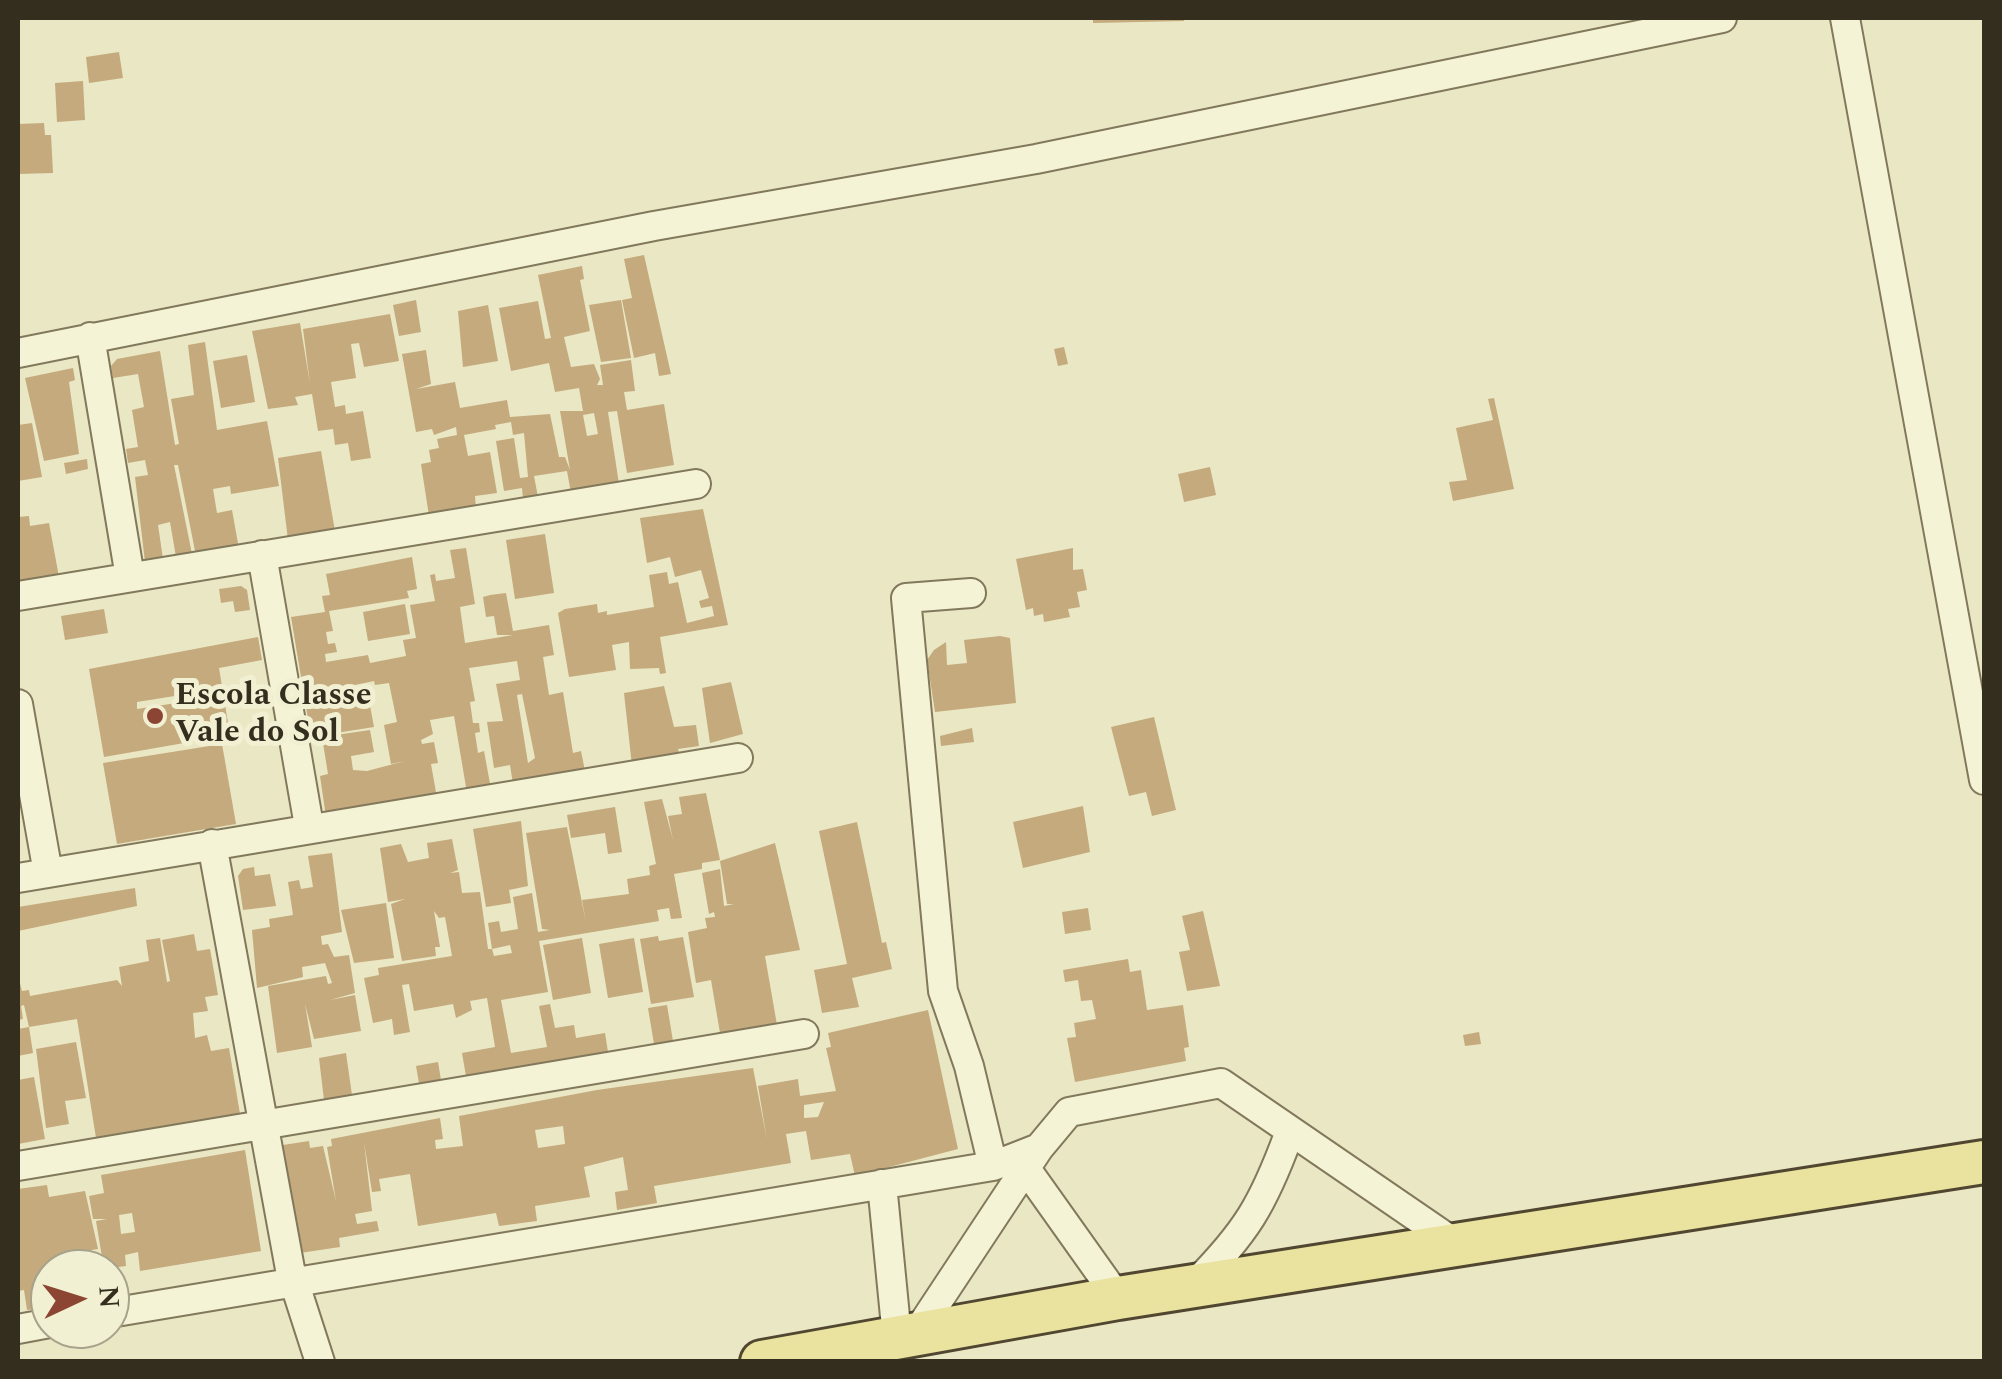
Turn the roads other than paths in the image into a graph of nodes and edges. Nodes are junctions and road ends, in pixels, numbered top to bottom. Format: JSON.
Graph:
{"nodes":[{"id":1,"x":1722,"y":18,"type":"edge"},
{"id":2,"x":1845,"y":18,"type":"edge"},
{"id":3,"x":90,"y":337,"type":"junction"},
{"id":4,"x":18,"y":352,"type":"edge"},
{"id":5,"x":696,"y":484,"type":"dead end"},
{"id":6,"x":262,"y":555,"type":"junction"},
{"id":7,"x":130,"y":577,"type":"junction"},
{"id":8,"x":971,"y":594,"type":"dead end"},
{"id":9,"x":18,"y":596,"type":"edge"},
{"id":10,"x":18,"y":704,"type":"edge"},
{"id":11,"x":738,"y":758,"type":"dead end"},
{"id":12,"x":1984,"y":780,"type":"edge"},
{"id":13,"x":310,"y":826,"type":"junction"},
{"id":14,"x":212,"y":844,"type":"junction"},
{"id":15,"x":48,"y":873,"type":"junction"},
{"id":16,"x":18,"y":878,"type":"edge"},
{"id":17,"x":804,"y":1034,"type":"dead end"},
{"id":18,"x":262,"y":1126,"type":"junction"},
{"id":19,"x":1290,"y":1134,"type":"junction"},
{"id":20,"x":1033,"y":1159,"type":"junction"},
{"id":21,"x":1984,"y":1162,"type":"edge"},
{"id":22,"x":18,"y":1166,"type":"edge"},
{"id":23,"x":993,"y":1166,"type":"junction"},
{"id":24,"x":882,"y":1184,"type":"junction"},
{"id":25,"x":1460,"y":1247,"type":"junction"},
{"id":26,"x":296,"y":1280,"type":"junction"},
{"id":27,"x":1192,"y":1287,"type":"junction"},
{"id":28,"x":1118,"y":1298,"type":"junction"},
{"id":29,"x":130,"y":1309,"type":"edge"},
{"id":30,"x":906,"y":1336,"type":"junction"},
{"id":31,"x":320,"y":1362,"type":"edge"},
{"id":32,"x":762,"y":1362,"type":"edge"}],
"edges":[{"from":1,"to":3,"type":"street"},
{"from":2,"to":12,"type":"street"},
{"from":3,"to":4,"type":"street"},
{"from":3,"to":7,"type":"street"},
{"from":5,"to":6,"type":"street"},
{"from":6,"to":7,"type":"street"},
{"from":6,"to":13,"type":"street"},
{"from":7,"to":9,"type":"street"},
{"from":8,"to":23,"type":"street"},
{"from":10,"to":15,"type":"street"},
{"from":11,"to":13,"type":"street"},
{"from":13,"to":14,"type":"street"},
{"from":14,"to":15,"type":"street"},
{"from":14,"to":18,"type":"street"},
{"from":15,"to":16,"type":"street"},
{"from":17,"to":18,"type":"street"},
{"from":18,"to":22,"type":"street"},
{"from":18,"to":26,"type":"street"},
{"from":19,"to":20,"type":"street"},
{"from":19,"to":25,"type":"street"},
{"from":19,"to":27,"type":"street"},
{"from":20,"to":23,"type":"street"},
{"from":20,"to":28,"type":"street"},
{"from":20,"to":30,"type":"street"},
{"from":21,"to":25,"type":"main road"},
{"from":23,"to":24,"type":"street"},
{"from":24,"to":26,"type":"street"},
{"from":24,"to":30,"type":"street"},
{"from":25,"to":27,"type":"main road"},
{"from":26,"to":29,"type":"street"},
{"from":26,"to":31,"type":"street"},
{"from":27,"to":28,"type":"main road"},
{"from":28,"to":30,"type":"main road"},
{"from":30,"to":32,"type":"main road"}]}
